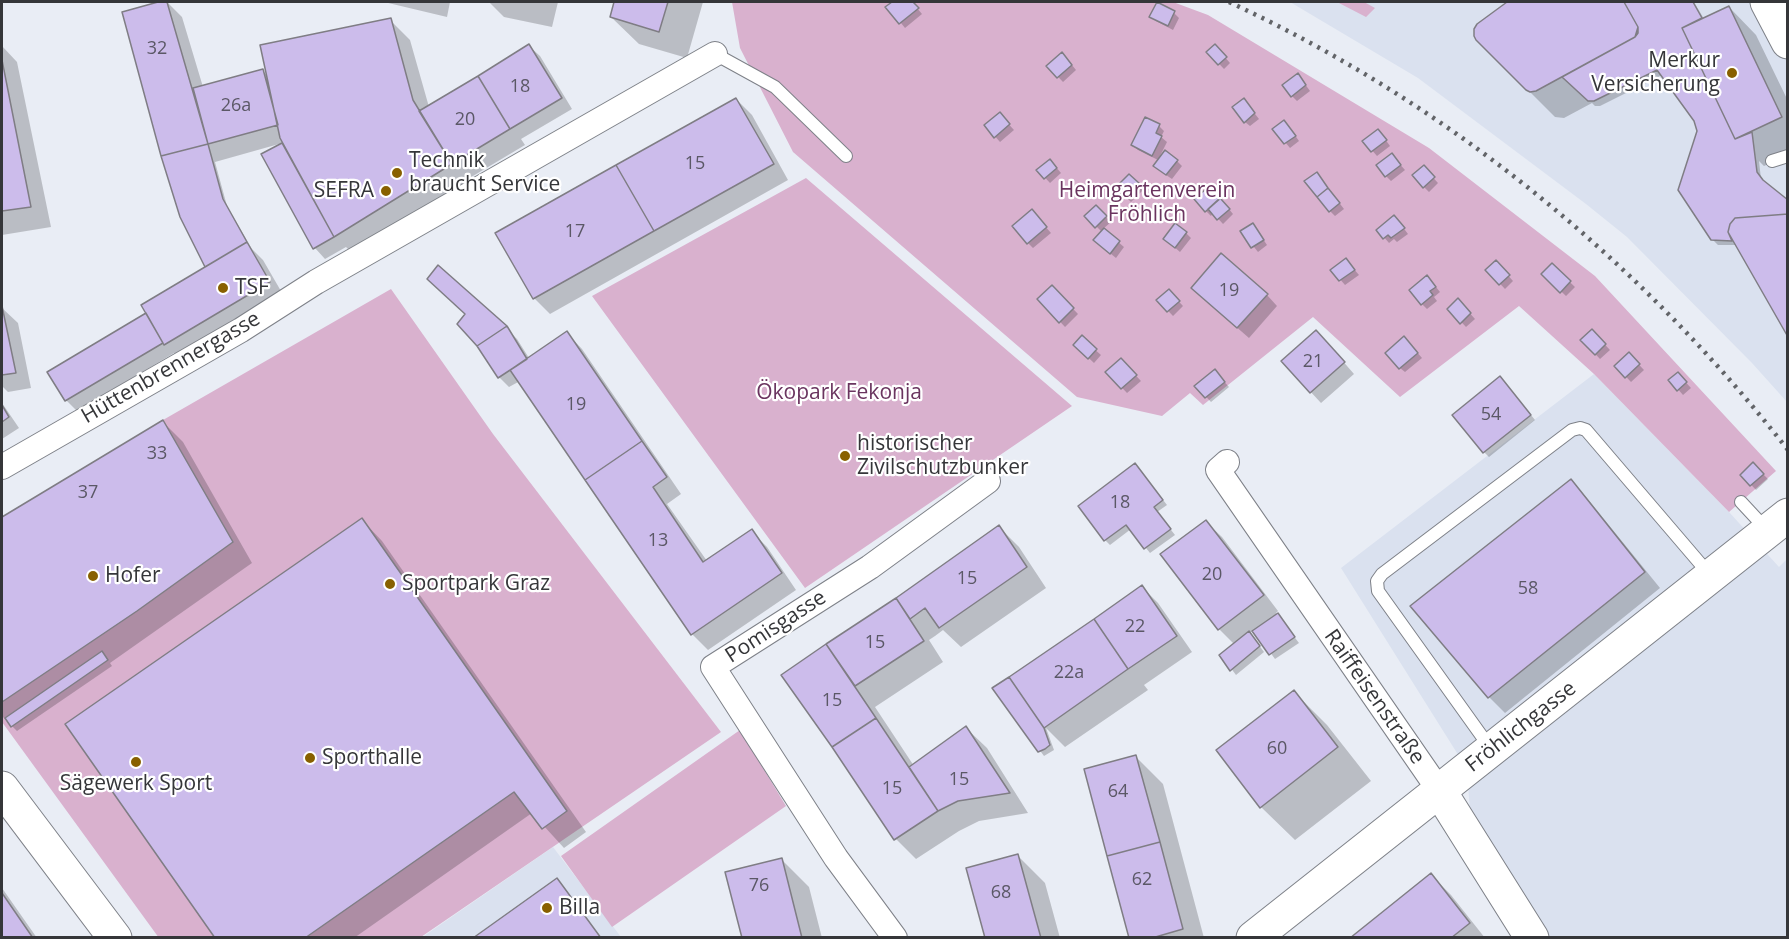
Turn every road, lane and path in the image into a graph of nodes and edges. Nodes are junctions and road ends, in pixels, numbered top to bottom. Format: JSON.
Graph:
{"nodes":[{"id":1,"x":1767,"y":2,"type":"edge"},
{"id":2,"x":1788,"y":42,"type":"edge"},
{"id":3,"x":715,"y":54,"type":"joint"},
{"id":4,"x":846,"y":156,"type":"dead end"},
{"id":5,"x":1788,"y":156,"type":"edge"},
{"id":6,"x":1772,"y":161,"type":"dead end"},
{"id":7,"x":1227,"y":462,"type":"dead end"},
{"id":8,"x":2,"y":467,"type":"edge"},
{"id":9,"x":988,"y":481,"type":"dead end"},
{"id":10,"x":1741,"y":502,"type":"dead end"},
{"id":11,"x":1778,"y":523,"type":"edge"},
{"id":12,"x":1711,"y":576,"type":"junction"},
{"id":13,"x":1492,"y":750,"type":"junction"},
{"id":14,"x":2,"y":788,"type":"edge"},
{"id":15,"x":1439,"y":790,"type":"junction"},
{"id":16,"x":108,"y":935,"type":"edge"},
{"id":17,"x":895,"y":938,"type":"edge"},
{"id":18,"x":1253,"y":938,"type":"edge"},
{"id":19,"x":1532,"y":938,"type":"edge"}],
"edges":[{"from":1,"to":2,"type":"main road"},
{"from":3,"to":4,"type":"lane"},
{"from":3,"to":8,"type":"street","name":"Hüttenbrennergasse"},
{"from":5,"to":6,"type":"lane"},
{"from":7,"to":15,"type":"street","name":"Raiffeisenstraße"},
{"from":9,"to":17,"type":"street","name":"Pomisgasse"},
{"from":10,"to":11,"type":"lane"},
{"from":11,"to":12,"type":"main road","name":"Fröhlichgasse"},
{"from":12,"to":13,"type":"main road","name":"Fröhlichgasse"},
{"from":12,"to":13,"type":"lane"},
{"from":13,"to":15,"type":"main road","name":"Fröhlichgasse"},
{"from":14,"to":16,"type":"main road"},
{"from":15,"to":18,"type":"main road","name":"Fröhlichgasse"},
{"from":15,"to":19,"type":"main road","name":"Raiffeisenstraße"}]}
